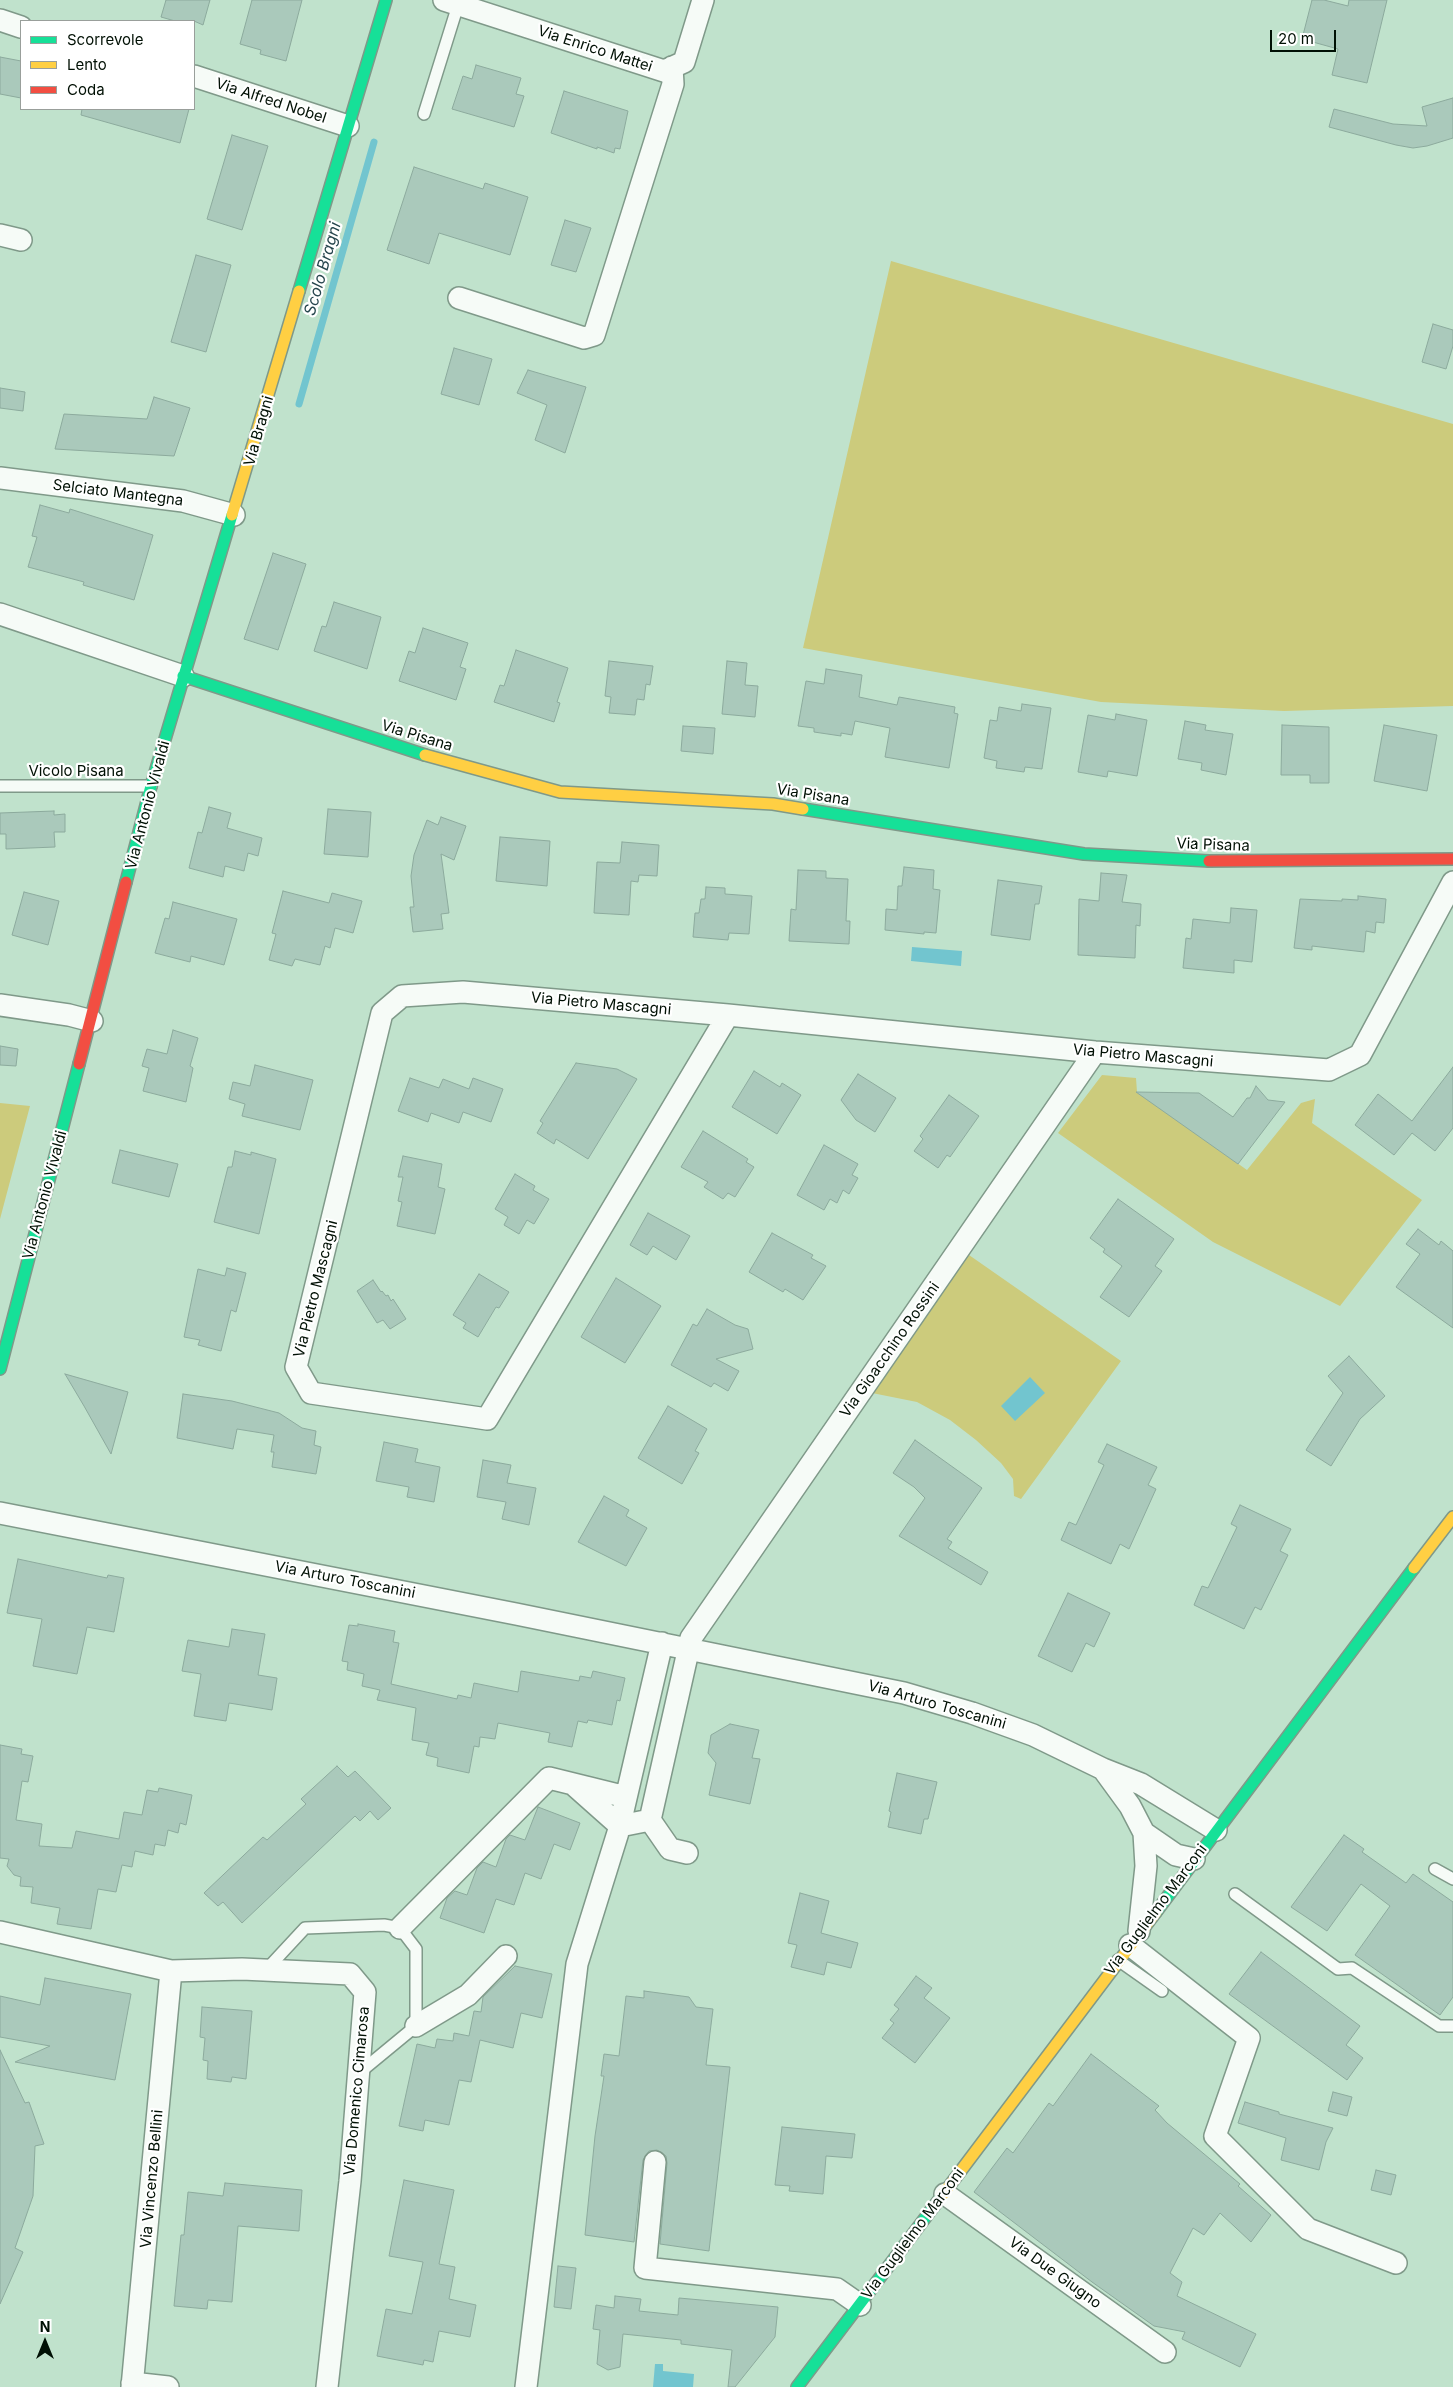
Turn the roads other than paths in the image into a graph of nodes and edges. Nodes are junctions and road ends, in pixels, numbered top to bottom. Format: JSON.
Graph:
{"nodes":[{"id":1,"x":386,"y":0,"type":"edge"},
{"id":2,"x":703,"y":0,"type":"edge"},
{"id":3,"x":451,"y":2,"type":"edge"},
{"id":4,"x":0,"y":20,"type":"edge"},
{"id":5,"x":20,"y":26,"type":"edge"},
{"id":6,"x":672,"y":67,"type":"junction"},
{"id":7,"x":195,"y":76,"type":"edge"},
{"id":8,"x":424,"y":114,"type":"dead end"},
{"id":9,"x":348,"y":126,"type":"junction"},
{"id":10,"x":0,"y":234,"type":"edge"},
{"id":11,"x":21,"y":240,"type":"dead end"},
{"id":12,"x":459,"y":298,"type":"dead end"},
{"id":13,"x":0,"y":478,"type":"edge"},
{"id":14,"x":234,"y":515,"type":"junction"},
{"id":15,"x":0,"y":614,"type":"edge"},
{"id":16,"x":183,"y":676,"type":"junction"},
{"id":17,"x":0,"y":786,"type":"edge"},
{"id":18,"x":151,"y":786,"type":"junction"},
{"id":19,"x":1453,"y":859,"type":"edge"},
{"id":20,"x":1453,"y":882,"type":"edge"},
{"id":21,"x":0,"y":1005,"type":"edge"},
{"id":22,"x":728,"y":1015,"type":"junction"},
{"id":23,"x":92,"y":1021,"type":"junction"},
{"id":24,"x":1094,"y":1052,"type":"junction"},
{"id":25,"x":0,"y":1369,"type":"edge"},
{"id":26,"x":0,"y":1513,"type":"edge"},
{"id":27,"x":1453,"y":1516,"type":"edge"},
{"id":28,"x":662,"y":1643,"type":"junction"},
{"id":29,"x":689,"y":1649,"type":"junction"},
{"id":30,"x":1103,"y":1769,"type":"junction"},
{"id":31,"x":572,"y":1783,"type":"junction"},
{"id":32,"x":626,"y":1797,"type":"junction"},
{"id":33,"x":650,"y":1820,"type":"junction"},
{"id":34,"x":620,"y":1826,"type":"junction"},
{"id":35,"x":1216,"y":1830,"type":"junction"},
{"id":36,"x":1144,"y":1833,"type":"junction"},
{"id":37,"x":687,"y":1853,"type":"dead end"},
{"id":38,"x":1194,"y":1859,"type":"junction"},
{"id":39,"x":1435,"y":1869,"type":"dead end"},
{"id":40,"x":1453,"y":1878,"type":"edge"},
{"id":41,"x":1235,"y":1894,"type":"dead end"},
{"id":42,"x":400,"y":1928,"type":"junction"},
{"id":43,"x":0,"y":1932,"type":"edge"},
{"id":44,"x":1129,"y":1945,"type":"junction"},
{"id":45,"x":506,"y":1956,"type":"dead end"},
{"id":46,"x":266,"y":1970,"type":"junction"},
{"id":47,"x":171,"y":1971,"type":"junction"},
{"id":48,"x":1162,"y":1991,"type":"dead end"},
{"id":49,"x":416,"y":2026,"type":"junction"},
{"id":50,"x":1453,"y":2026,"type":"edge"},
{"id":51,"x":359,"y":2073,"type":"junction"},
{"id":52,"x":655,"y":2162,"type":"dead end"},
{"id":53,"x":945,"y":2194,"type":"junction"},
{"id":54,"x":1396,"y":2263,"type":"dead end"},
{"id":55,"x":860,"y":2304,"type":"junction"},
{"id":56,"x":1165,"y":2352,"type":"dead end"},
{"id":57,"x":132,"y":2385,"type":"edge"},
{"id":58,"x":168,"y":2387,"type":"edge"},
{"id":59,"x":327,"y":2387,"type":"edge"},
{"id":60,"x":526,"y":2387,"type":"edge"},
{"id":61,"x":798,"y":2387,"type":"edge"}],
"edges":[{"from":1,"to":9,"type":"street","name":"Via Bragni"},
{"from":2,"to":6,"type":"street","name":"Via Enrico Mattei"},
{"from":3,"to":6,"type":"street","name":"Via Enrico Mattei"},
{"from":3,"to":8,"type":"lane"},
{"from":4,"to":5,"type":"street"},
{"from":6,"to":12,"type":"street"},
{"from":7,"to":9,"type":"street","name":"Via Alfred Nobel"},
{"from":9,"to":14,"type":"street","name":"Via Bragni"},
{"from":10,"to":11,"type":"street"},
{"from":13,"to":14,"type":"street","name":"Selciato Mantegna"},
{"from":14,"to":16,"type":"street","name":"Via Bragni"},
{"from":15,"to":16,"type":"street"},
{"from":16,"to":18,"type":"street","name":"Via Antonio Vivaldi"},
{"from":16,"to":19,"type":"street","name":"Via Pisana"},
{"from":17,"to":18,"type":"lane","name":"Vicolo Pisana"},
{"from":18,"to":23,"type":"street","name":"Via Antonio Vivaldi"},
{"from":20,"to":24,"type":"street","name":"Via Pietro Mascagni"},
{"from":21,"to":23,"type":"street"},
{"from":22,"to":22,"type":"street","name":"Via Pietro Mascagni"},
{"from":22,"to":24,"type":"street","name":"Via Pietro Mascagni"},
{"from":23,"to":25,"type":"street","name":"Via Antonio Vivaldi"},
{"from":24,"to":29,"type":"street","name":"Via Gioacchino Rossini"},
{"from":26,"to":28,"type":"street","name":"Via Arturo Toscanini"},
{"from":27,"to":35,"type":"street","name":"Via Guglielmo Marconi"},
{"from":28,"to":29,"type":"street","name":"Via Arturo Toscanini"},
{"from":28,"to":32,"type":"street"},
{"from":29,"to":30,"type":"street","name":"Via Arturo Toscanini"},
{"from":29,"to":33,"type":"street"},
{"from":30,"to":35,"type":"street"},
{"from":30,"to":36,"type":"street","name":"Via Arturo Toscanini"},
{"from":31,"to":32,"type":"street"},
{"from":31,"to":34,"type":"street"},
{"from":31,"to":42,"type":"street"},
{"from":32,"to":34,"type":"street"},
{"from":33,"to":34,"type":"street"},
{"from":33,"to":37,"type":"street"},
{"from":34,"to":60,"type":"street"},
{"from":35,"to":38,"type":"street","name":"Via Guglielmo Marconi"},
{"from":36,"to":38,"type":"street","name":"Via Arturo Toscanini"},
{"from":36,"to":44,"type":"street","name":"Via Arturo Toscanini"},
{"from":38,"to":44,"type":"street","name":"Via Guglielmo Marconi"},
{"from":39,"to":40,"type":"lane"},
{"from":41,"to":50,"type":"lane"},
{"from":42,"to":46,"type":"lane"},
{"from":42,"to":49,"type":"lane"},
{"from":43,"to":47,"type":"street","name":"Via Domenico Cimarosa"},
{"from":44,"to":48,"type":"lane"},
{"from":44,"to":53,"type":"street","name":"Via Guglielmo Marconi"},
{"from":44,"to":54,"type":"street"},
{"from":45,"to":49,"type":"street"},
{"from":46,"to":47,"type":"street","name":"Via Domenico Cimarosa"},
{"from":46,"to":51,"type":"street","name":"Via Domenico Cimarosa"},
{"from":47,"to":57,"type":"street","name":"Via Vincenzo Bellini"},
{"from":49,"to":51,"type":"lane"},
{"from":51,"to":59,"type":"street","name":"Via Domenico Cimarosa"},
{"from":52,"to":55,"type":"street","name":"Via Guglielmo Marconi"},
{"from":53,"to":55,"type":"street","name":"Via Guglielmo Marconi"},
{"from":53,"to":56,"type":"street","name":"Via Due Giugno"},
{"from":55,"to":61,"type":"street","name":"Via Guglielmo Marconi"},
{"from":57,"to":58,"type":"street"}]}
